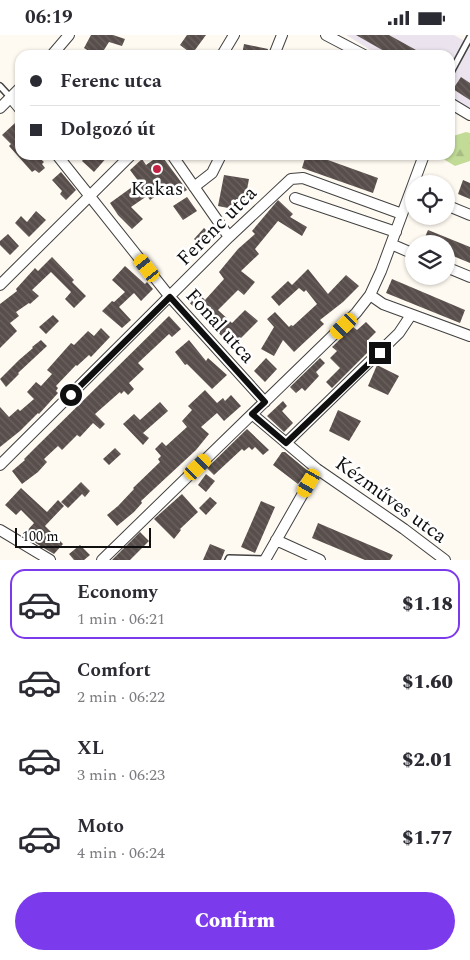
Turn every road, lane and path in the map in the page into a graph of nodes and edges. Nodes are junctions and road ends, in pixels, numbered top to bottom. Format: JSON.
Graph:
{"nodes":[{"id":1,"x":69,"y":35,"type":"edge"},
{"id":2,"x":234,"y":35,"type":"edge"},
{"id":3,"x":282,"y":35,"type":"edge"},
{"id":4,"x":326,"y":35,"type":"edge"},
{"id":5,"x":470,"y":37,"type":"edge"},
{"id":6,"x":56,"y":50,"type":"edge"},
{"id":7,"x":225,"y":50,"type":"edge"},
{"id":8,"x":276,"y":50,"type":"edge"},
{"id":9,"x":354,"y":50,"type":"edge"},
{"id":10,"x":455,"y":65,"type":"edge"},
{"id":11,"x":0,"y":85,"type":"edge"},
{"id":12,"x":15,"y":94,"type":"edge"},
{"id":13,"x":11,"y":98,"type":"junction"},
{"id":14,"x":15,"y":103,"type":"edge"},
{"id":15,"x":455,"y":106,"type":"edge"},
{"id":16,"x":0,"y":109,"type":"edge"},
{"id":17,"x":470,"y":115,"type":"edge"},
{"id":18,"x":61,"y":160,"type":"edge"},
{"id":19,"x":126,"y":160,"type":"edge"},
{"id":20,"x":175,"y":160,"type":"edge"},
{"id":21,"x":218,"y":160,"type":"edge"},
{"id":22,"x":422,"y":160,"type":"edge"},
{"id":23,"x":417,"y":175,"type":"edge"},
{"id":24,"x":194,"y":187,"type":"junction"},
{"id":25,"x":90,"y":196,"type":"junction"},
{"id":26,"x":295,"y":198,"type":"dead end"},
{"id":27,"x":405,"y":206,"type":"edge"},
{"id":28,"x":455,"y":209,"type":"edge"},
{"id":29,"x":402,"y":214,"type":"junction"},
{"id":30,"x":470,"y":215,"type":"edge"},
{"id":31,"x":396,"y":232,"type":"junction"},
{"id":32,"x":229,"y":237,"type":"junction"},
{"id":33,"x":391,"y":244,"type":"junction"},
{"id":34,"x":405,"y":249,"type":"edge"},
{"id":35,"x":455,"y":271,"type":"edge"},
{"id":36,"x":470,"y":277,"type":"edge"},
{"id":37,"x":0,"y":285,"type":"edge"},
{"id":38,"x":370,"y":295,"type":"junction"},
{"id":39,"x":170,"y":297,"type":"junction"},
{"id":40,"x":411,"y":315,"type":"junction"},
{"id":41,"x":470,"y":336,"type":"edge"},
{"id":42,"x":265,"y":402,"type":"junction"},
{"id":43,"x":252,"y":414,"type":"junction"},
{"id":44,"x":286,"y":443,"type":"junction"},
{"id":45,"x":0,"y":465,"type":"edge"},
{"id":46,"x":317,"y":469,"type":"junction"},
{"id":47,"x":0,"y":530,"type":"edge"},
{"id":48,"x":276,"y":541,"type":"junction"},
{"id":49,"x":50,"y":560,"type":"edge"},
{"id":50,"x":102,"y":560,"type":"edge"},
{"id":51,"x":228,"y":560,"type":"edge"},
{"id":52,"x":265,"y":560,"type":"edge"},
{"id":53,"x":320,"y":560,"type":"edge"},
{"id":54,"x":445,"y":560,"type":"edge"}],
"edges":[{"from":1,"to":6,"type":"street"},
{"from":2,"to":7,"type":"street"},
{"from":3,"to":8,"type":"street"},
{"from":4,"to":9,"type":"street"},
{"from":5,"to":10,"type":"lane"},
{"from":11,"to":13,"type":"lane"},
{"from":12,"to":13,"type":"street"},
{"from":13,"to":14,"type":"street"},
{"from":13,"to":16,"type":"street"},
{"from":15,"to":17,"type":"street"},
{"from":18,"to":25,"type":"street","name":"Fonal utca"},
{"from":19,"to":25,"type":"street"},
{"from":20,"to":24,"type":"street"},
{"from":21,"to":24,"type":"street"},
{"from":22,"to":23,"type":"street"},
{"from":24,"to":32,"type":"street"},
{"from":25,"to":37,"type":"street"},
{"from":25,"to":39,"type":"street","name":"Fonal utca"},
{"from":26,"to":31,"type":"street"},
{"from":27,"to":29,"type":"street"},
{"from":28,"to":30,"type":"street"},
{"from":29,"to":31,"type":"street"},
{"from":29,"to":32,"type":"street","name":"Ferenc utca"},
{"from":31,"to":33,"type":"street"},
{"from":32,"to":39,"type":"street","name":"Ferenc utca"},
{"from":33,"to":34,"type":"street"},
{"from":33,"to":38,"type":"street"},
{"from":35,"to":36,"type":"street"},
{"from":38,"to":40,"type":"street"},
{"from":38,"to":42,"type":"street"},
{"from":39,"to":42,"type":"street","name":"Fonal utca"},
{"from":39,"to":45,"type":"street","name":"Ferenc utca"},
{"from":40,"to":41,"type":"street"},
{"from":40,"to":44,"type":"street"},
{"from":42,"to":43,"type":"street"},
{"from":43,"to":44,"type":"street","name":"Kézműves utca"},
{"from":43,"to":50,"type":"street"},
{"from":44,"to":46,"type":"street","name":"Kézműves utca"},
{"from":46,"to":48,"type":"street","name":"Kézműves utca"},
{"from":46,"to":54,"type":"street","name":"Kézműves utca"},
{"from":47,"to":49,"type":"street"},
{"from":48,"to":52,"type":"street","name":"Kézműves utca"},
{"from":48,"to":53,"type":"street"},
{"from":51,"to":52,"type":"lane"}]}
